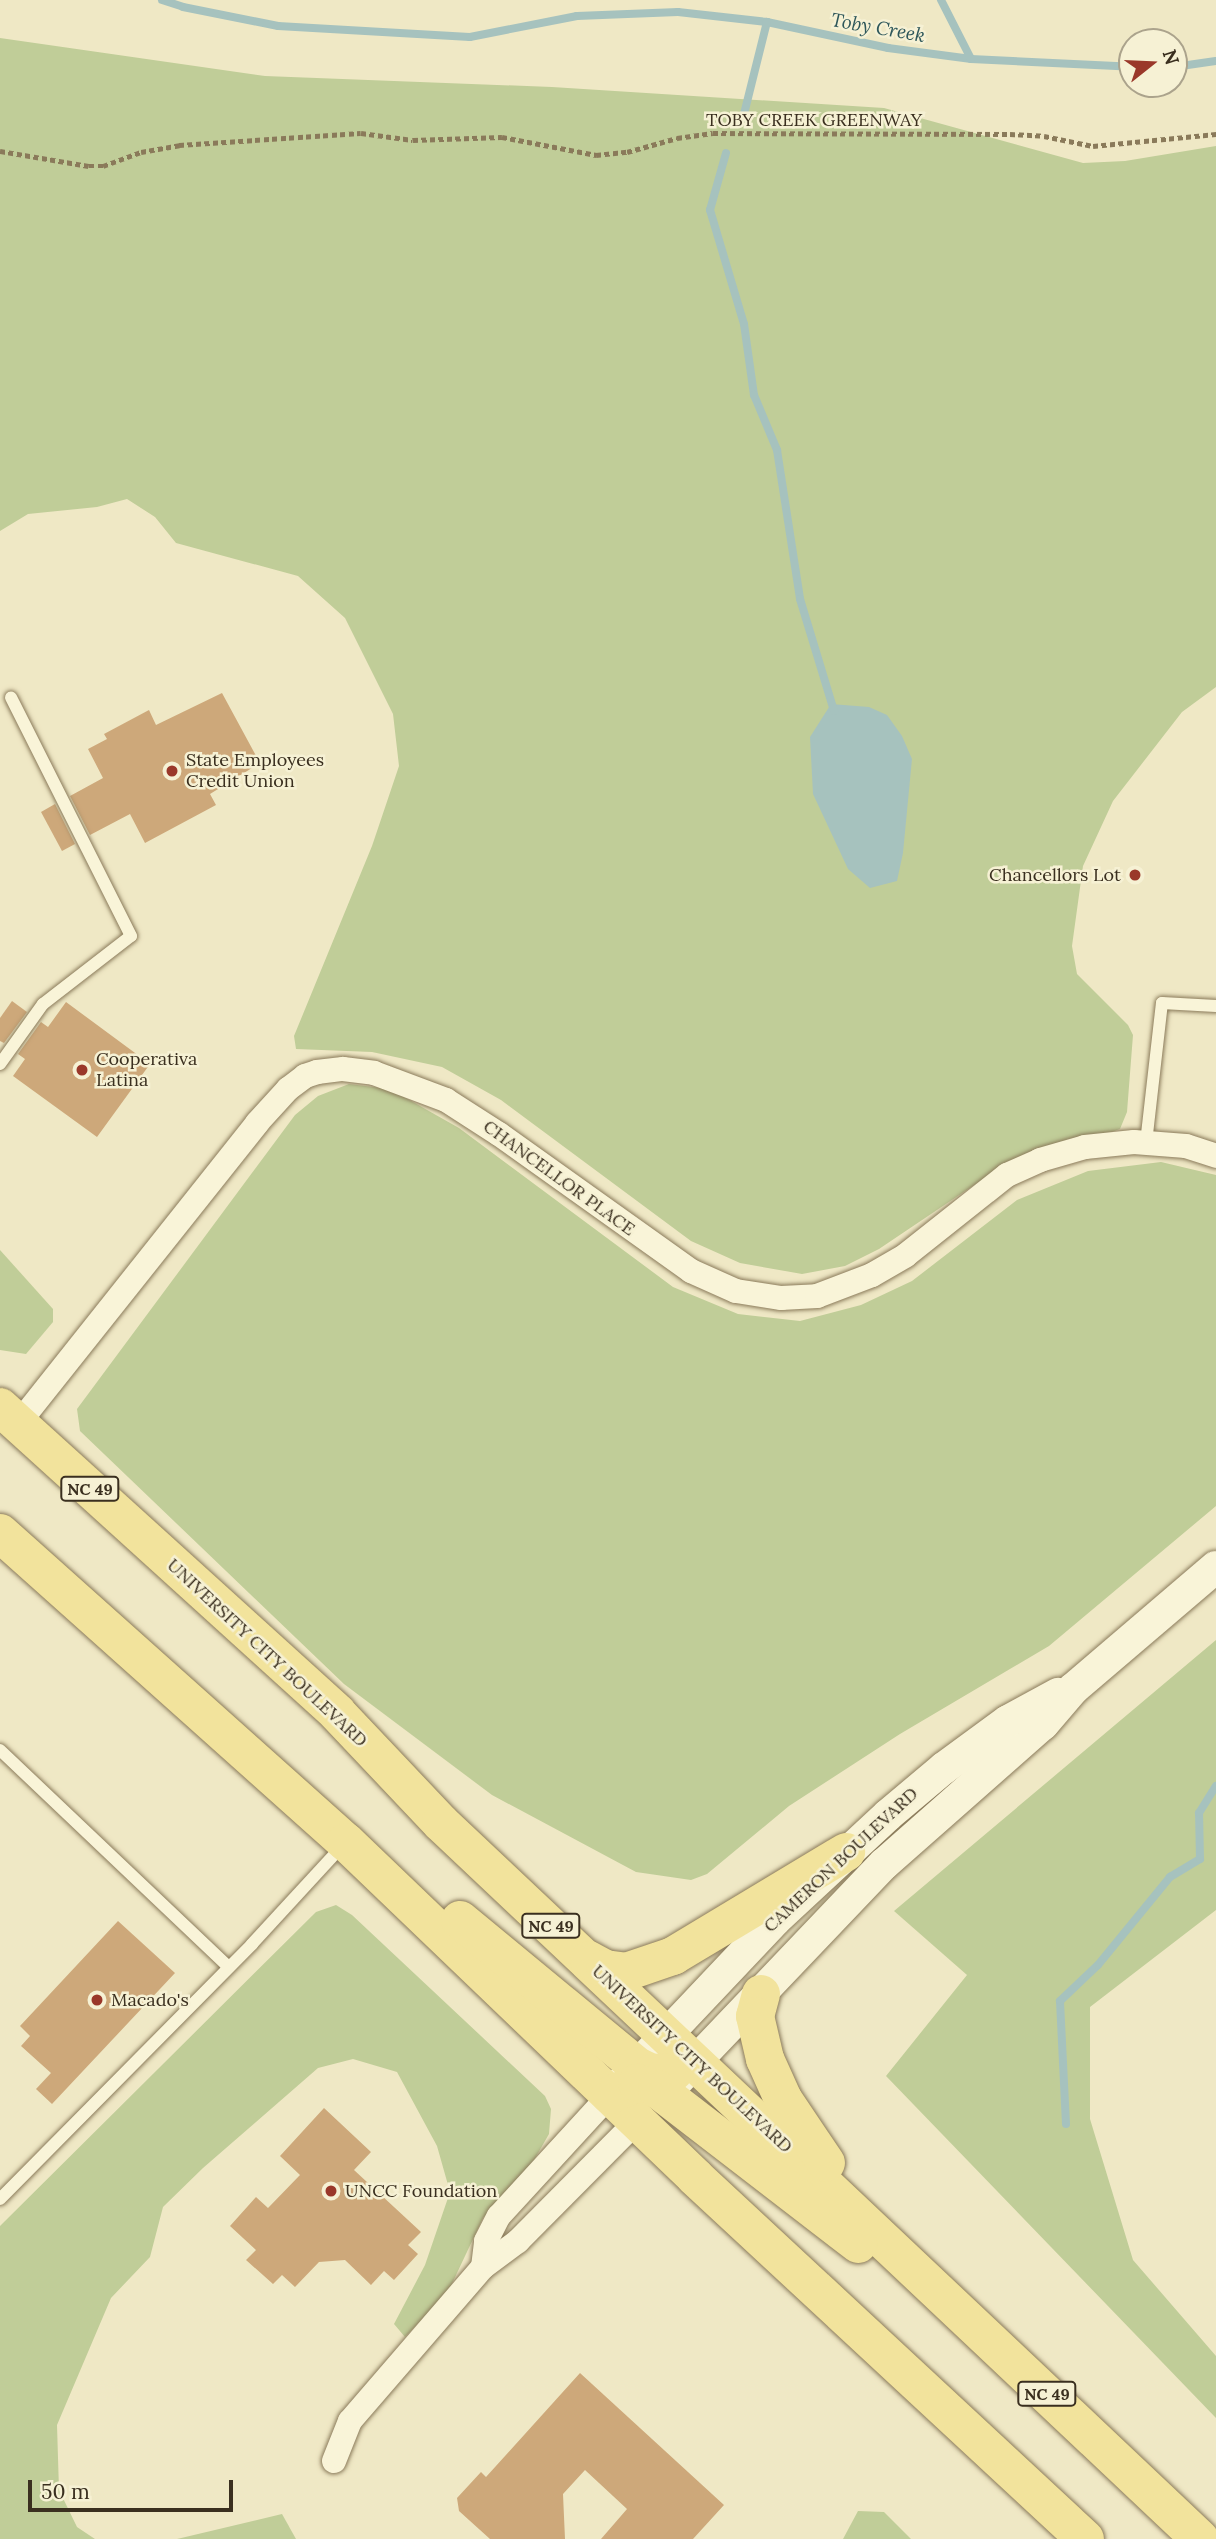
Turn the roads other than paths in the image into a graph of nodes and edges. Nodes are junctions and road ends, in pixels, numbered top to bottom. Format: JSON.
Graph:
{"nodes":[{"id":1,"x":11,"y":697,"type":"dead end"},
{"id":2,"x":1216,"y":1006,"type":"edge"},
{"id":3,"x":0,"y":1063,"type":"edge"},
{"id":4,"x":1146,"y":1143,"type":"junction"},
{"id":5,"x":1216,"y":1156,"type":"edge"},
{"id":6,"x":9,"y":1415,"type":"edge"},
{"id":7,"x":0,"y":1533,"type":"edge"},
{"id":8,"x":1216,"y":1567,"type":"edge"},
{"id":9,"x":1073,"y":1689,"type":"junction"},
{"id":10,"x":0,"y":1750,"type":"edge"},
{"id":11,"x":346,"y":1842,"type":"junction"},
{"id":12,"x":846,"y":1852,"type":"junction"},
{"id":13,"x":584,"y":1957,"type":"junction"},
{"id":14,"x":229,"y":1967,"type":"junction"},
{"id":15,"x":761,"y":1994,"type":"junction"},
{"id":16,"x":666,"y":2034,"type":"junction"},
{"id":17,"x":695,"y":2062,"type":"junction"},
{"id":18,"x":636,"y":2066,"type":"junction"},
{"id":19,"x":664,"y":2094,"type":"junction"},
{"id":20,"x":610,"y":2095,"type":"junction"},
{"id":21,"x":636,"y":2121,"type":"junction"},
{"id":22,"x":0,"y":2199,"type":"edge"},
{"id":23,"x":895,"y":2250,"type":"junction"},
{"id":24,"x":483,"y":2267,"type":"junction"},
{"id":25,"x":1012,"y":2362,"type":"junction"},
{"id":26,"x":334,"y":2461,"type":"dead end"},
{"id":27,"x":1085,"y":2539,"type":"edge"},
{"id":28,"x":1200,"y":2539,"type":"edge"}],
"edges":[{"from":1,"to":3,"type":"lane"},
{"from":2,"to":4,"type":"lane"},
{"from":4,"to":5,"type":"street","name":"CHANCELLOR PLACE"},
{"from":4,"to":6,"type":"street","name":"CHANCELLOR PLACE"},
{"from":6,"to":13,"type":"main road","name":"UNIVERSITY CITY BOULEVARD","number":"NC 49"},
{"from":7,"to":11,"type":"main road"},
{"from":8,"to":9,"type":"street","name":"CAMERON BOULEVARD"},
{"from":9,"to":12,"type":"street","name":"CAMERON BOULEVARD"},
{"from":9,"to":15,"type":"street","name":"CAMERON BOULEVARD"},
{"from":10,"to":14,"type":"lane"},
{"from":11,"to":14,"type":"lane"},
{"from":11,"to":18,"type":"main road"},
{"from":11,"to":20,"type":"main road"},
{"from":12,"to":13,"type":"main road","number":"NC 49"},
{"from":12,"to":16,"type":"street","name":"CAMERON BOULEVARD"},
{"from":13,"to":16,"type":"main road","name":"UNIVERSITY CITY BOULEVARD","number":"NC 49"},
{"from":14,"to":22,"type":"lane"},
{"from":15,"to":17,"type":"street","name":"CAMERON BOULEVARD"},
{"from":15,"to":23,"type":"main road"},
{"from":16,"to":17,"type":"main road","name":"UNIVERSITY CITY BOULEVARD","number":"NC 49"},
{"from":16,"to":18,"type":"street","name":"CAMERON BOULEVARD"},
{"from":17,"to":18,"type":"main road"},
{"from":17,"to":19,"type":"street","name":"CAMERON BOULEVARD"},
{"from":17,"to":23,"type":"main road","name":"UNIVERSITY CITY BOULEVARD","number":"NC 49"},
{"from":18,"to":20,"type":"street","name":"CAMERON BOULEVARD"},
{"from":19,"to":20,"type":"main road"},
{"from":19,"to":21,"type":"street","name":"CAMERON BOULEVARD"},
{"from":19,"to":25,"type":"main road"},
{"from":20,"to":21,"type":"main road"},
{"from":20,"to":24,"type":"street"},
{"from":21,"to":24,"type":"street"},
{"from":21,"to":27,"type":"main road"},
{"from":23,"to":25,"type":"main road","name":"UNIVERSITY CITY BOULEVARD","number":"NC 49"},
{"from":24,"to":26,"type":"street"},
{"from":25,"to":28,"type":"main road","name":"UNIVERSITY CITY BOULEVARD","number":"NC 49"}]}
